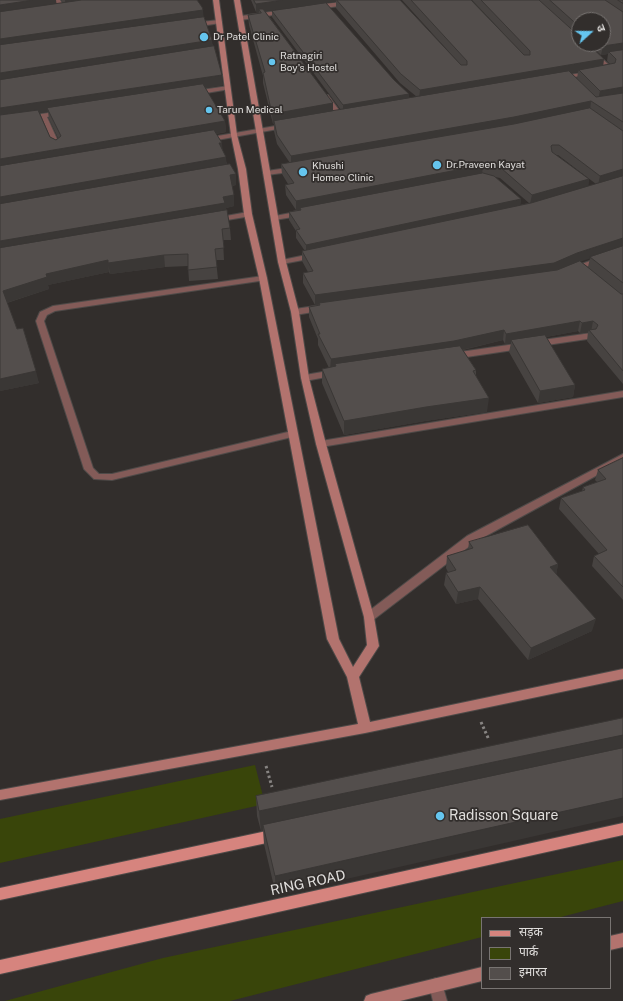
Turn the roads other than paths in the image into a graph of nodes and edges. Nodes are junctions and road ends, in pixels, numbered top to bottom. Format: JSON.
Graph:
{"nodes":[{"id":1,"x":57,"y":0,"type":"edge"},
{"id":2,"x":216,"y":0,"type":"edge"},
{"id":3,"x":237,"y":0,"type":"edge"},
{"id":4,"x":372,"y":0,"type":"edge"},
{"id":5,"x":329,"y":6,"type":"junction"},
{"id":6,"x":70,"y":9,"type":"edge"},
{"id":7,"x":307,"y":9,"type":"edge"},
{"id":8,"x":63,"y":10,"type":"junction"},
{"id":9,"x":293,"y":10,"type":"edge"},
{"id":10,"x":55,"y":11,"type":"edge"},
{"id":11,"x":333,"y":11,"type":"edge"},
{"id":12,"x":264,"y":14,"type":"junction"},
{"id":13,"x":241,"y":18,"type":"junction"},
{"id":14,"x":269,"y":20,"type":"edge"},
{"id":15,"x":219,"y":22,"type":"junction"},
{"id":16,"x":187,"y":26,"type":"edge"},
{"id":17,"x":592,"y":52,"type":"edge"},
{"id":18,"x":607,"y":58,"type":"dead end"},
{"id":19,"x":600,"y":59,"type":"junction"},
{"id":20,"x":574,"y":82,"type":"edge"},
{"id":21,"x":228,"y":88,"type":"junction"},
{"id":22,"x":189,"y":93,"type":"edge"},
{"id":23,"x":323,"y":93,"type":"edge"},
{"id":24,"x":66,"y":112,"type":"edge"},
{"id":25,"x":43,"y":116,"type":"junction"},
{"id":26,"x":349,"y":116,"type":"edge"},
{"id":27,"x":21,"y":119,"type":"edge"},
{"id":28,"x":297,"y":124,"type":"edge"},
{"id":29,"x":260,"y":130,"type":"junction"},
{"id":30,"x":234,"y":135,"type":"junction"},
{"id":31,"x":195,"y":142,"type":"edge"},
{"id":32,"x":57,"y":148,"type":"edge"},
{"id":33,"x":305,"y":167,"type":"edge"},
{"id":34,"x":267,"y":173,"type":"junction"},
{"id":35,"x":306,"y":212,"type":"edge"},
{"id":36,"x":248,"y":214,"type":"junction"},
{"id":37,"x":275,"y":218,"type":"junction"},
{"id":38,"x":209,"y":221,"type":"edge"},
{"id":39,"x":623,"y":251,"type":"edge"},
{"id":40,"x":321,"y":254,"type":"edge"},
{"id":41,"x":282,"y":262,"type":"junction"},
{"id":42,"x":579,"y":266,"type":"junction"},
{"id":43,"x":561,"y":274,"type":"edge"},
{"id":44,"x":590,"y":275,"type":"edge"},
{"id":45,"x":263,"y":278,"type":"junction"},
{"id":46,"x":334,"y":306,"type":"edge"},
{"id":47,"x":294,"y":312,"type":"junction"},
{"id":48,"x":591,"y":336,"type":"edge"},
{"id":49,"x":444,"y":357,"type":"edge"},
{"id":50,"x":343,"y":372,"type":"edge"},
{"id":51,"x":305,"y":378,"type":"junction"},
{"id":52,"x":623,"y":394,"type":"edge"},
{"id":53,"x":292,"y":434,"type":"junction"},
{"id":54,"x":321,"y":444,"type":"junction"},
{"id":55,"x":623,"y":457,"type":"edge"},
{"id":56,"x":369,"y":617,"type":"junction"},
{"id":57,"x":623,"y":674,"type":"edge"},
{"id":58,"x":353,"y":677,"type":"junction"},
{"id":59,"x":365,"y":728,"type":"junction"},
{"id":60,"x":0,"y":795,"type":"edge"},
{"id":61,"x":623,"y":829,"type":"edge"},
{"id":62,"x":286,"y":832,"type":"edge"},
{"id":63,"x":0,"y":894,"type":"edge"},
{"id":64,"x":623,"y":940,"type":"edge"},
{"id":65,"x":611,"y":943,"type":"edge"},
{"id":66,"x":0,"y":967,"type":"edge"},
{"id":67,"x":481,"y":974,"type":"edge"},
{"id":68,"x":436,"y":985,"type":"junction"},
{"id":69,"x":371,"y":1001,"type":"edge"},
{"id":70,"x":440,"y":1001,"type":"edge"}],
"edges":[{"from":1,"to":8,"type":"street"},
{"from":2,"to":15,"type":"street"},
{"from":3,"to":13,"type":"street"},
{"from":4,"to":5,"type":"street"},
{"from":5,"to":7,"type":"street"},
{"from":5,"to":11,"type":"street"},
{"from":6,"to":8,"type":"street"},
{"from":8,"to":10,"type":"street"},
{"from":9,"to":12,"type":"street"},
{"from":12,"to":13,"type":"street"},
{"from":12,"to":14,"type":"street"},
{"from":13,"to":29,"type":"street"},
{"from":15,"to":16,"type":"street"},
{"from":15,"to":21,"type":"street"},
{"from":17,"to":19,"type":"street"},
{"from":18,"to":19,"type":"street"},
{"from":19,"to":20,"type":"street"},
{"from":21,"to":22,"type":"street"},
{"from":21,"to":30,"type":"street"},
{"from":23,"to":26,"type":"street"},
{"from":24,"to":25,"type":"street"},
{"from":25,"to":27,"type":"street"},
{"from":25,"to":32,"type":"street"},
{"from":28,"to":29,"type":"street"},
{"from":29,"to":30,"type":"street"},
{"from":29,"to":34,"type":"street"},
{"from":30,"to":31,"type":"street"},
{"from":30,"to":36,"type":"street"},
{"from":33,"to":34,"type":"street"},
{"from":34,"to":37,"type":"street"},
{"from":35,"to":37,"type":"street"},
{"from":36,"to":38,"type":"street"},
{"from":36,"to":45,"type":"street"},
{"from":37,"to":41,"type":"street"},
{"from":39,"to":42,"type":"street"},
{"from":40,"to":41,"type":"street"},
{"from":41,"to":47,"type":"street"},
{"from":42,"to":43,"type":"street"},
{"from":42,"to":44,"type":"street"},
{"from":45,"to":53,"type":"street"},
{"from":45,"to":53,"type":"street"},
{"from":46,"to":47,"type":"street"},
{"from":47,"to":51,"type":"street"},
{"from":48,"to":49,"type":"street"},
{"from":50,"to":51,"type":"street"},
{"from":51,"to":54,"type":"street"},
{"from":52,"to":54,"type":"street"},
{"from":53,"to":58,"type":"street"},
{"from":54,"to":56,"type":"street"},
{"from":55,"to":56,"type":"street"},
{"from":56,"to":58,"type":"street"},
{"from":57,"to":59,"type":"street"},
{"from":58,"to":59,"type":"street"},
{"from":59,"to":60,"type":"street"},
{"from":61,"to":66,"type":"main road","name":"RING ROAD"},
{"from":62,"to":63,"type":"main road"},
{"from":64,"to":65,"type":"street"},
{"from":67,"to":68,"type":"street"},
{"from":68,"to":69,"type":"street"},
{"from":68,"to":70,"type":"street"}]}
